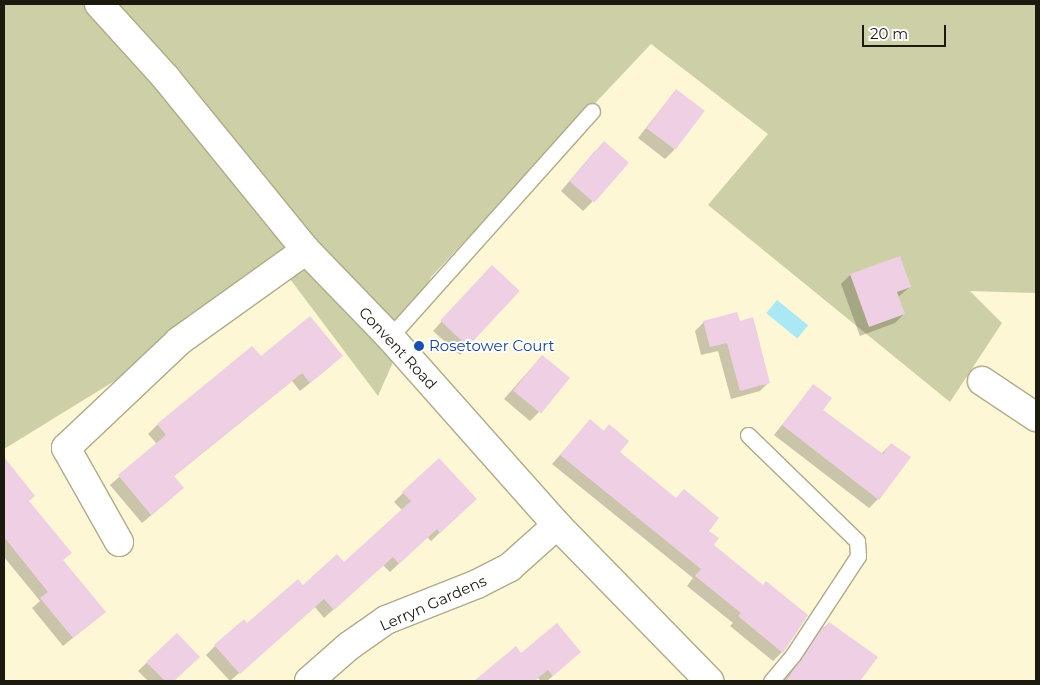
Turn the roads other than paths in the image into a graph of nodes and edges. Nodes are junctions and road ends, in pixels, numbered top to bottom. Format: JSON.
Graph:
{"nodes":[{"id":1,"x":99,"y":4,"type":"edge"},
{"id":2,"x":592,"y":111,"type":"dead end"},
{"id":3,"x":306,"y":250,"type":"junction"},
{"id":4,"x":390,"y":338,"type":"junction"},
{"id":5,"x":982,"y":381,"type":"dead end"},
{"id":6,"x":1036,"y":417,"type":"edge"},
{"id":7,"x":748,"y":435,"type":"dead end"},
{"id":8,"x":557,"y":524,"type":"junction"},
{"id":9,"x":119,"y":542,"type":"dead end"},
{"id":10,"x":309,"y":681,"type":"edge"},
{"id":11,"x":709,"y":681,"type":"edge"},
{"id":12,"x":771,"y":681,"type":"edge"}],
"edges":[{"from":1,"to":3,"type":"street","name":"Convent Road"},
{"from":2,"to":4,"type":"lane"},
{"from":3,"to":4,"type":"street","name":"Convent Road"},
{"from":3,"to":9,"type":"street"},
{"from":4,"to":8,"type":"street","name":"Convent Road"},
{"from":5,"to":6,"type":"street"},
{"from":7,"to":12,"type":"lane"},
{"from":8,"to":10,"type":"street","name":"Lerryn Gardens"},
{"from":8,"to":11,"type":"street","name":"Convent Road"}]}
